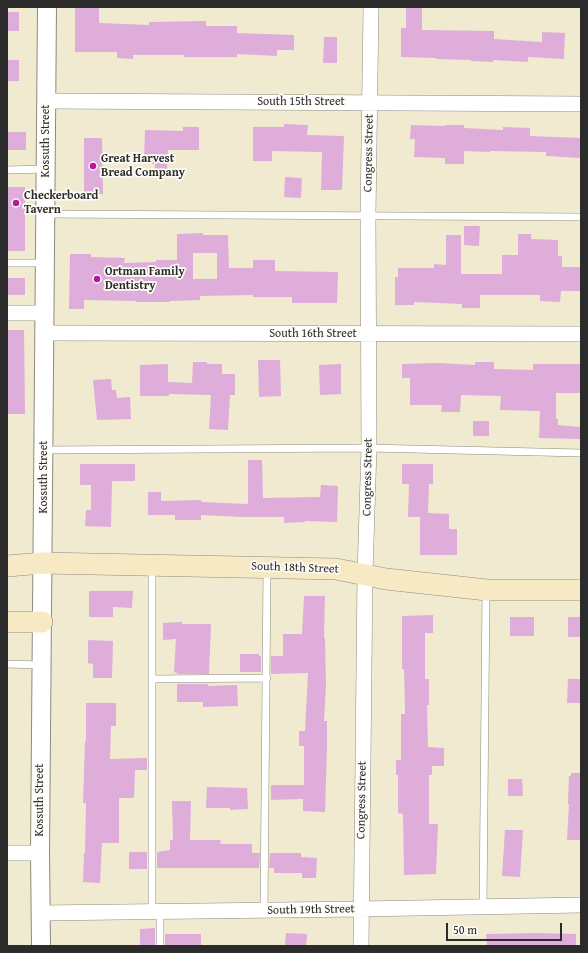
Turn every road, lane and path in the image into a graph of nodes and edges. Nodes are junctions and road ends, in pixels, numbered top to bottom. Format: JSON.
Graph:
{"nodes":[{"id":1,"x":47,"y":7,"type":"edge"},
{"id":2,"x":371,"y":7,"type":"edge"},
{"id":3,"x":46,"y":100,"type":"junction"},
{"id":4,"x":370,"y":102,"type":"junction"},
{"id":5,"x":581,"y":104,"type":"edge"},
{"id":6,"x":46,"y":169,"type":"junction"},
{"id":7,"x":7,"y":170,"type":"edge"},
{"id":8,"x":45,"y":214,"type":"junction"},
{"id":9,"x":368,"y":215,"type":"junction"},
{"id":10,"x":581,"y":217,"type":"edge"},
{"id":11,"x":7,"y":263,"type":"edge"},
{"id":12,"x":45,"y":263,"type":"junction"},
{"id":13,"x":7,"y":313,"type":"edge"},
{"id":14,"x":45,"y":313,"type":"junction"},
{"id":15,"x":44,"y":333,"type":"junction"},
{"id":16,"x":368,"y":334,"type":"junction"},
{"id":17,"x":581,"y":334,"type":"edge"},
{"id":18,"x":369,"y":448,"type":"junction"},
{"id":19,"x":44,"y":450,"type":"junction"},
{"id":20,"x":581,"y":453,"type":"edge"},
{"id":21,"x":43,"y":563,"type":"junction"},
{"id":22,"x":152,"y":565,"type":"junction"},
{"id":23,"x":7,"y":566,"type":"edge"},
{"id":24,"x":268,"y":567,"type":"junction"},
{"id":25,"x":365,"y":574,"type":"junction"},
{"id":26,"x":486,"y":590,"type":"junction"},
{"id":27,"x":581,"y":590,"type":"edge"},
{"id":28,"x":7,"y":622,"type":"edge"},
{"id":29,"x":42,"y":622,"type":"junction"},
{"id":30,"x":7,"y":664,"type":"edge"},
{"id":31,"x":42,"y":665,"type":"junction"},
{"id":32,"x":152,"y":678,"type":"junction"},
{"id":33,"x":267,"y":678,"type":"junction"},
{"id":34,"x":7,"y":853,"type":"edge"},
{"id":35,"x":40,"y":853,"type":"junction"},
{"id":36,"x":581,"y":905,"type":"edge"},
{"id":37,"x":483,"y":907,"type":"junction"},
{"id":38,"x":361,"y":909,"type":"junction"},
{"id":39,"x":264,"y":910,"type":"junction"},
{"id":40,"x":156,"y":911,"type":"junction"},
{"id":41,"x":41,"y":913,"type":"junction"},
{"id":42,"x":41,"y":946,"type":"edge"},
{"id":43,"x":160,"y":946,"type":"edge"},
{"id":44,"x":361,"y":946,"type":"edge"}],
"edges":[{"from":1,"to":3,"type":"street","name":"Kossuth Street"},
{"from":2,"to":4,"type":"street","name":"Congress Street"},
{"from":3,"to":4,"type":"street","name":"South 15th Street"},
{"from":3,"to":6,"type":"street","name":"Kossuth Street"},
{"from":4,"to":5,"type":"street","name":"South 15th Street"},
{"from":4,"to":9,"type":"street","name":"Congress Street"},
{"from":6,"to":7,"type":"lane"},
{"from":6,"to":8,"type":"street","name":"Kossuth Street"},
{"from":8,"to":9,"type":"lane"},
{"from":8,"to":12,"type":"street","name":"Kossuth Street"},
{"from":9,"to":10,"type":"lane"},
{"from":9,"to":16,"type":"street","name":"Congress Street"},
{"from":11,"to":12,"type":"lane"},
{"from":12,"to":14,"type":"street","name":"Kossuth Street"},
{"from":13,"to":14,"type":"street"},
{"from":14,"to":15,"type":"street","name":"Kossuth Street"},
{"from":15,"to":16,"type":"street","name":"South 16th Street"},
{"from":15,"to":19,"type":"street","name":"Kossuth Street"},
{"from":16,"to":17,"type":"street","name":"South 16th Street"},
{"from":16,"to":18,"type":"street","name":"Congress Street"},
{"from":18,"to":19,"type":"lane"},
{"from":18,"to":20,"type":"lane"},
{"from":18,"to":25,"type":"street","name":"Congress Street"},
{"from":19,"to":21,"type":"street","name":"Kossuth Street"},
{"from":21,"to":22,"type":"main road","name":"South 18th Street"},
{"from":21,"to":23,"type":"main road","name":"South 18th Street"},
{"from":21,"to":29,"type":"street","name":"Kossuth Street"},
{"from":22,"to":24,"type":"main road","name":"South 18th Street"},
{"from":22,"to":32,"type":"lane"},
{"from":24,"to":25,"type":"main road","name":"South 18th Street"},
{"from":24,"to":33,"type":"lane"},
{"from":25,"to":26,"type":"main road","name":"South 18th Street"},
{"from":25,"to":38,"type":"street","name":"Congress Street"},
{"from":26,"to":27,"type":"main road","name":"South 18th Street"},
{"from":26,"to":37,"type":"lane"},
{"from":28,"to":29,"type":"main road"},
{"from":29,"to":31,"type":"street","name":"Kossuth Street"},
{"from":30,"to":31,"type":"lane"},
{"from":31,"to":35,"type":"street","name":"Kossuth Street"},
{"from":32,"to":33,"type":"lane"},
{"from":32,"to":40,"type":"lane"},
{"from":33,"to":39,"type":"lane"},
{"from":34,"to":35,"type":"street"},
{"from":35,"to":41,"type":"street","name":"Kossuth Street"},
{"from":36,"to":37,"type":"street","name":"South 19th Street"},
{"from":37,"to":38,"type":"street","name":"South 19th Street"},
{"from":38,"to":39,"type":"street","name":"South 19th Street"},
{"from":38,"to":44,"type":"street","name":"Congress Street"},
{"from":39,"to":40,"type":"street","name":"South 19th Street"},
{"from":40,"to":41,"type":"street","name":"South 19th Street"},
{"from":40,"to":43,"type":"lane"},
{"from":41,"to":42,"type":"street","name":"Kossuth Street"}]}
